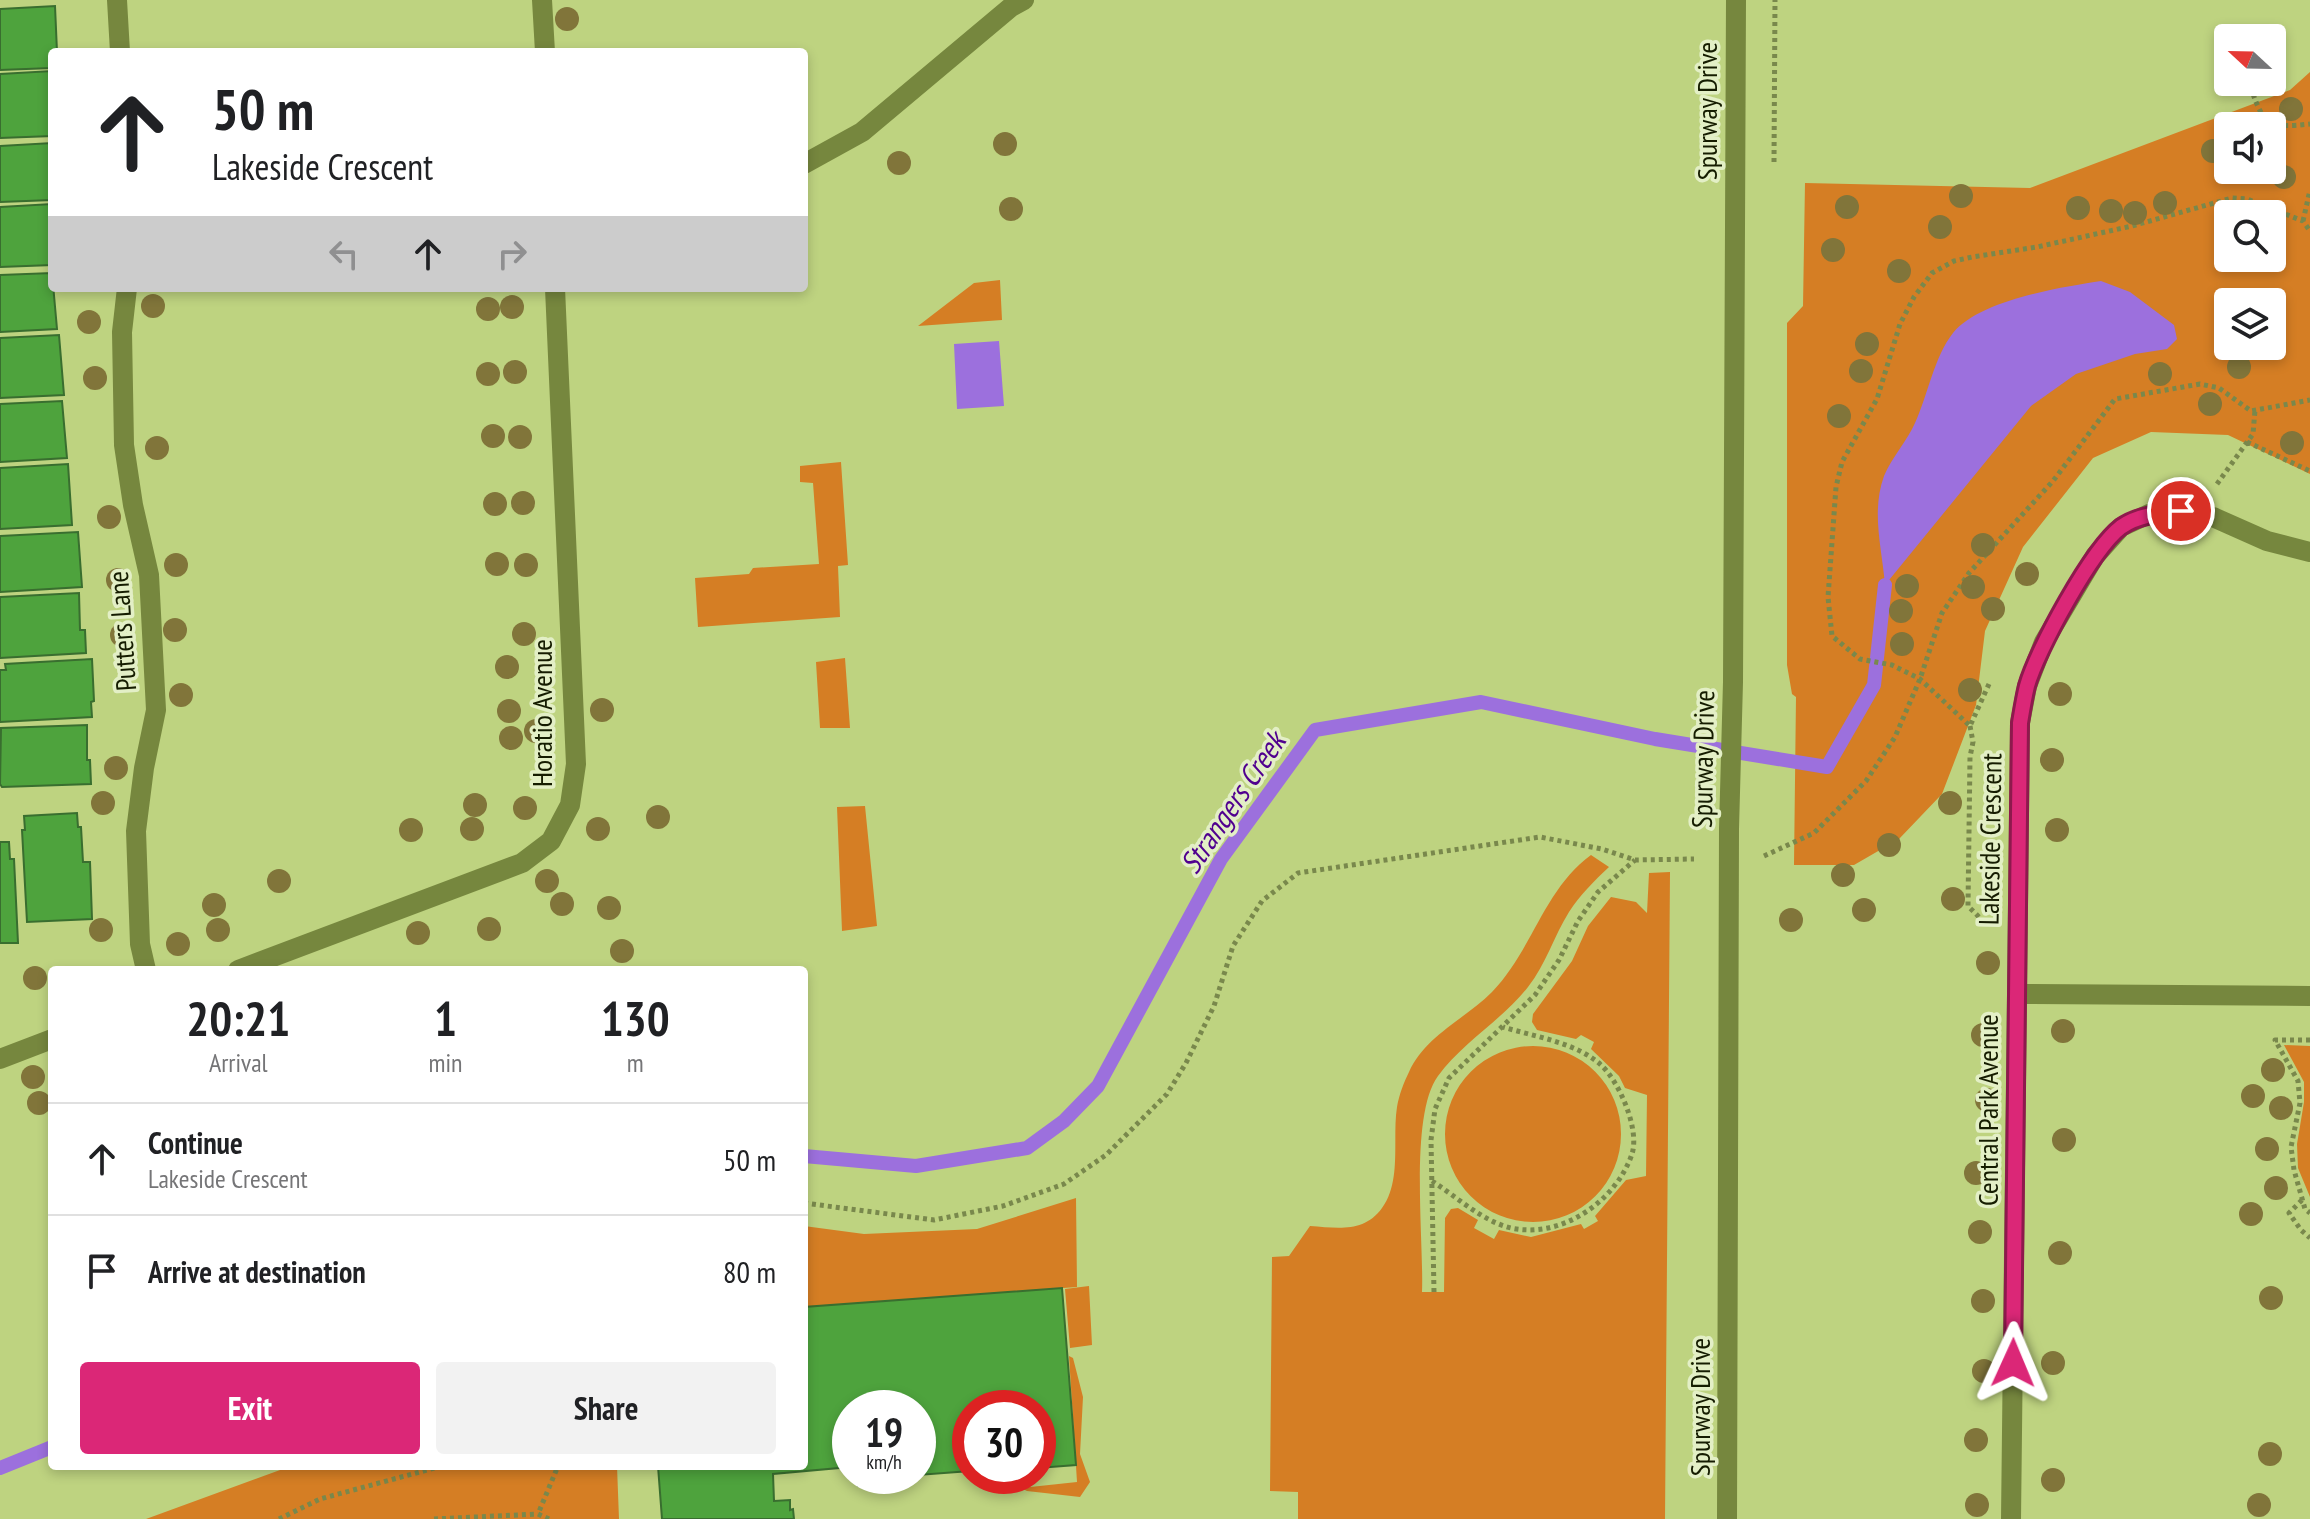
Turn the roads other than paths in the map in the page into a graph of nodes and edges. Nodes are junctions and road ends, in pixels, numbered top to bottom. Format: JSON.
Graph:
{"nodes":[{"id":1,"x":117,"y":0,"type":"edge"},
{"id":2,"x":542,"y":0,"type":"edge"},
{"id":3,"x":1024,"y":0,"type":"edge"},
{"id":4,"x":1736,"y":0,"type":"edge"},
{"id":5,"x":120,"y":48,"type":"edge"},
{"id":6,"x":545,"y":48,"type":"edge"},
{"id":7,"x":808,"y":162,"type":"edge"},
{"id":8,"x":127,"y":292,"type":"edge"},
{"id":9,"x":555,"y":292,"type":"edge"},
{"id":10,"x":2310,"y":552,"type":"edge"},
{"id":11,"x":145,"y":966,"type":"edge"},
{"id":12,"x":249,"y":966,"type":"edge"},
{"id":13,"x":2017,"y":994,"type":"junction"},
{"id":14,"x":2310,"y":996,"type":"edge"},
{"id":15,"x":48,"y":1041,"type":"edge"},
{"id":16,"x":0,"y":1059,"type":"edge"},
{"id":17,"x":1727,"y":1519,"type":"edge"},
{"id":18,"x":2011,"y":1519,"type":"edge"}],
"edges":[{"from":1,"to":5,"type":"street"},
{"from":2,"to":6,"type":"street"},
{"from":3,"to":7,"type":"street"},
{"from":4,"to":17,"type":"street","name":"Spurway Drive"},
{"from":8,"to":11,"type":"street","name":"Putters Lane"},
{"from":9,"to":12,"type":"street","name":"Horatio Avenue"},
{"from":10,"to":13,"type":"street","name":"Lakeside Crescent"},
{"from":13,"to":14,"type":"street","name":"Central Park Avenue"},
{"from":13,"to":18,"type":"street","name":"Central Park Avenue"},
{"from":15,"to":16,"type":"street"}]}
